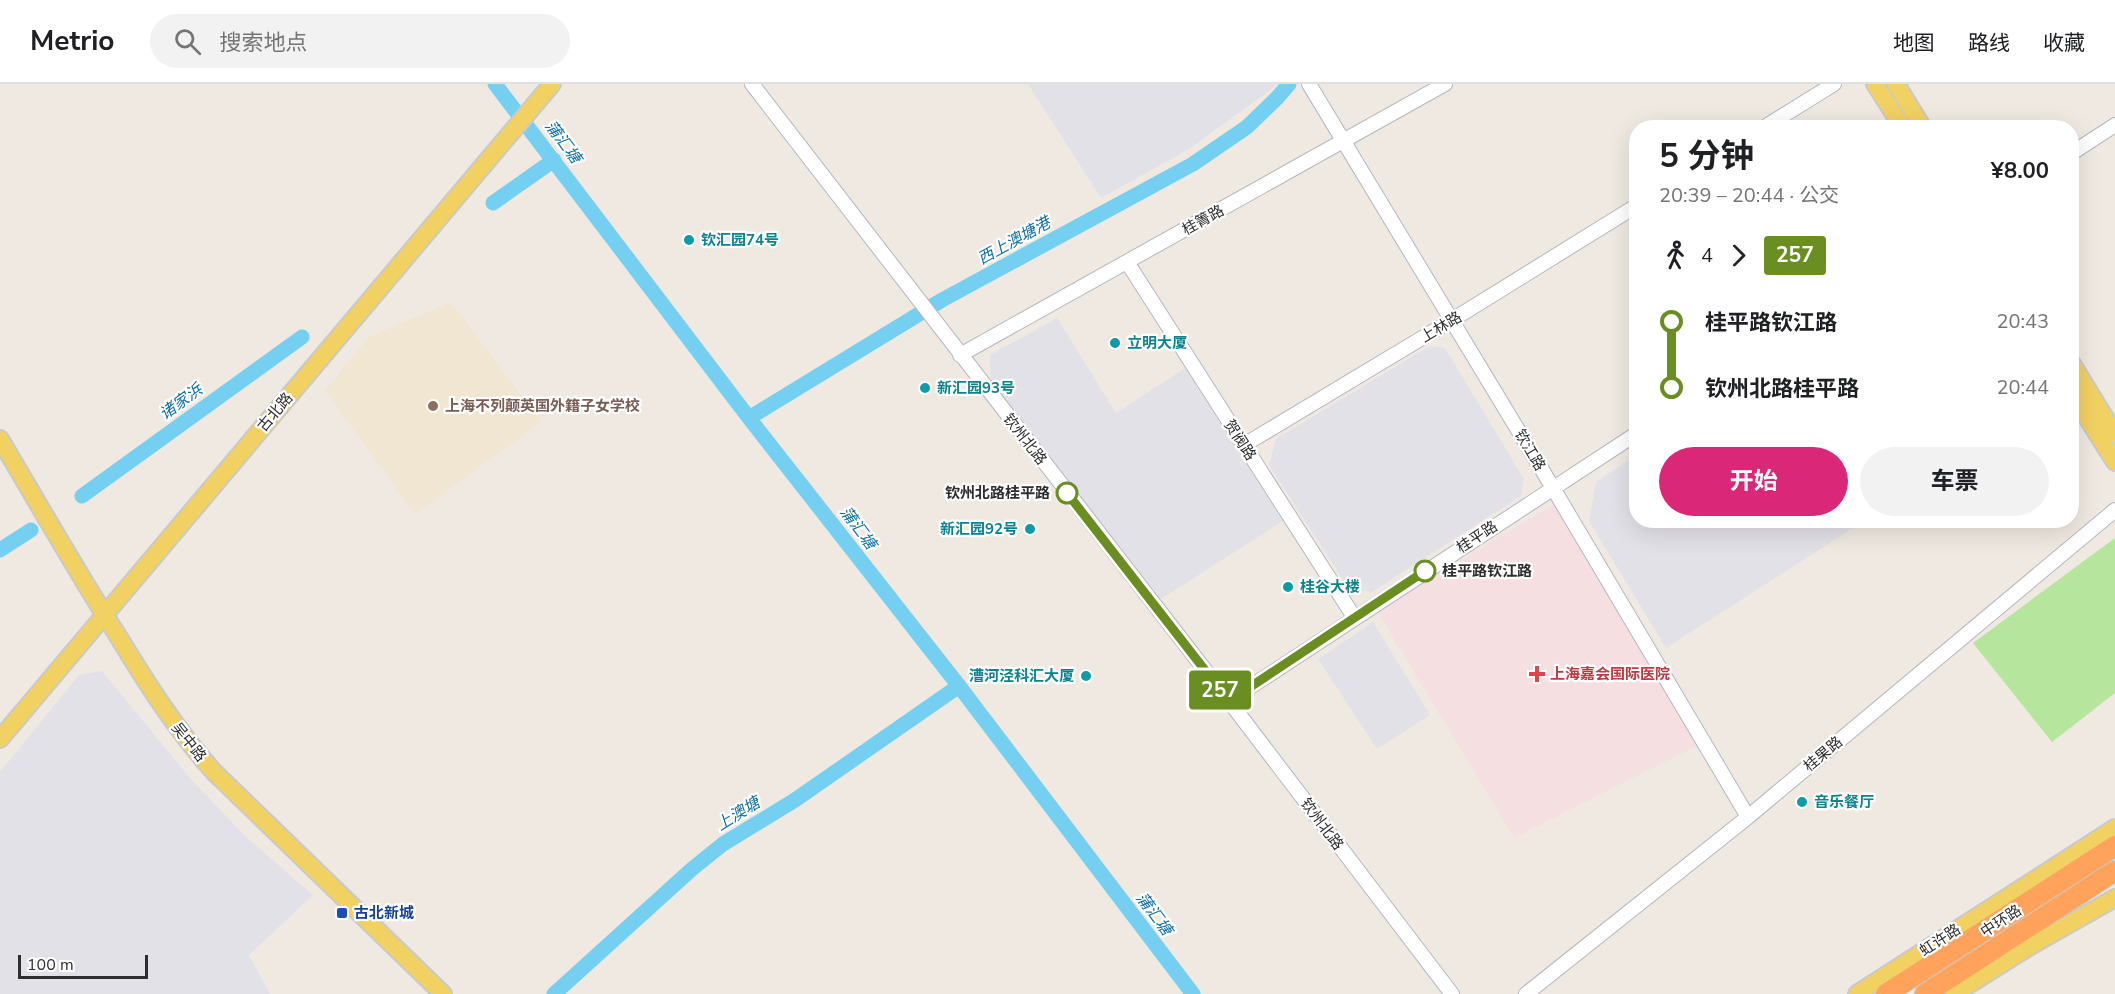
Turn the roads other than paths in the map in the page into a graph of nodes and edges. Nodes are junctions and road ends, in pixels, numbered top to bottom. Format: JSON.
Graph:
{"nodes":[{"id":1,"x":752,"y":84,"type":"edge"},
{"id":2,"x":1446,"y":84,"type":"edge"},
{"id":3,"x":1834,"y":84,"type":"edge"},
{"id":4,"x":1875,"y":84,"type":"edge"},
{"id":5,"x":1896,"y":84,"type":"edge"},
{"id":6,"x":551,"y":85,"type":"edge"},
{"id":7,"x":1310,"y":85,"type":"edge"},
{"id":8,"x":1776,"y":120,"type":"edge"},
{"id":9,"x":1898,"y":120,"type":"edge"},
{"id":10,"x":1918,"y":120,"type":"edge"},
{"id":11,"x":2115,"y":125,"type":"edge"},
{"id":12,"x":1343,"y":141,"type":"junction"},
{"id":13,"x":2079,"y":148,"type":"edge"},
{"id":14,"x":1629,"y":210,"type":"edge"},
{"id":15,"x":1127,"y":262,"type":"junction"},
{"id":16,"x":1452,"y":320,"type":"junction"},
{"id":17,"x":960,"y":355,"type":"junction"},
{"id":18,"x":2079,"y":375,"type":"edge"},
{"id":19,"x":2079,"y":404,"type":"edge"},
{"id":20,"x":2115,"y":434,"type":"edge"},
{"id":21,"x":0,"y":439,"type":"edge"},
{"id":22,"x":1629,"y":439,"type":"edge"},
{"id":23,"x":1244,"y":445,"type":"junction"},
{"id":24,"x":2115,"y":462,"type":"edge"},
{"id":25,"x":1553,"y":488,"type":"junction"},
{"id":26,"x":2115,"y":510,"type":"edge"},
{"id":27,"x":104,"y":615,"type":"junction"},
{"id":28,"x":1354,"y":618,"type":"junction"},
{"id":29,"x":1229,"y":701,"type":"junction"},
{"id":30,"x":0,"y":739,"type":"edge"},
{"id":31,"x":1748,"y":817,"type":"junction"},
{"id":32,"x":2115,"y":828,"type":"edge"},
{"id":33,"x":2115,"y":846,"type":"edge"},
{"id":34,"x":2115,"y":872,"type":"edge"},
{"id":35,"x":2115,"y":898,"type":"edge"},
{"id":36,"x":443,"y":994,"type":"edge"},
{"id":37,"x":1452,"y":994,"type":"edge"},
{"id":38,"x":1526,"y":994,"type":"edge"},
{"id":39,"x":1857,"y":994,"type":"edge"},
{"id":40,"x":1886,"y":994,"type":"edge"},
{"id":41,"x":1925,"y":994,"type":"edge"},
{"id":42,"x":1954,"y":994,"type":"edge"}],
"edges":[{"from":1,"to":17,"type":"street","name":"钦州北路"},
{"from":2,"to":12,"type":"street","name":"桂箐路"},
{"from":3,"to":8,"type":"street"},
{"from":4,"to":9,"type":"main road"},
{"from":5,"to":10,"type":"main road"},
{"from":6,"to":27,"type":"main road","name":"古北路"},
{"from":7,"to":12,"type":"street","name":"钦江路"},
{"from":11,"to":13,"type":"street"},
{"from":12,"to":15,"type":"street","name":"桂箐路"},
{"from":12,"to":16,"type":"street","name":"钦江路"},
{"from":14,"to":16,"type":"street","name":"上林路"},
{"from":15,"to":17,"type":"street","name":"桂箐路"},
{"from":15,"to":23,"type":"street","name":"贺阀路"},
{"from":16,"to":23,"type":"street","name":"上林路"},
{"from":16,"to":25,"type":"street","name":"钦江路"},
{"from":17,"to":29,"type":"street","name":"钦州北路"},
{"from":18,"to":20,"type":"main road"},
{"from":19,"to":24,"type":"main road"},
{"from":21,"to":27,"type":"main road","name":"吴中路"},
{"from":22,"to":25,"type":"street","name":"桂平路"},
{"from":23,"to":28,"type":"street","name":"贺阀路"},
{"from":25,"to":28,"type":"street","name":"桂平路"},
{"from":25,"to":31,"type":"street","name":"钦江路"},
{"from":26,"to":31,"type":"street","name":"桂果路"},
{"from":27,"to":30,"type":"main road","name":"古北路"},
{"from":27,"to":36,"type":"main road","name":"吴中路"},
{"from":28,"to":29,"type":"street","name":"桂平路"},
{"from":29,"to":37,"type":"street","name":"钦州北路"},
{"from":31,"to":38,"type":"street","name":"桂果路"},
{"from":32,"to":39,"type":"main road","name":"虹许路"},
{"from":33,"to":40,"type":"highway","name":"中环路"},
{"from":34,"to":41,"type":"highway","name":"中环路"},
{"from":35,"to":42,"type":"main road"}]}
